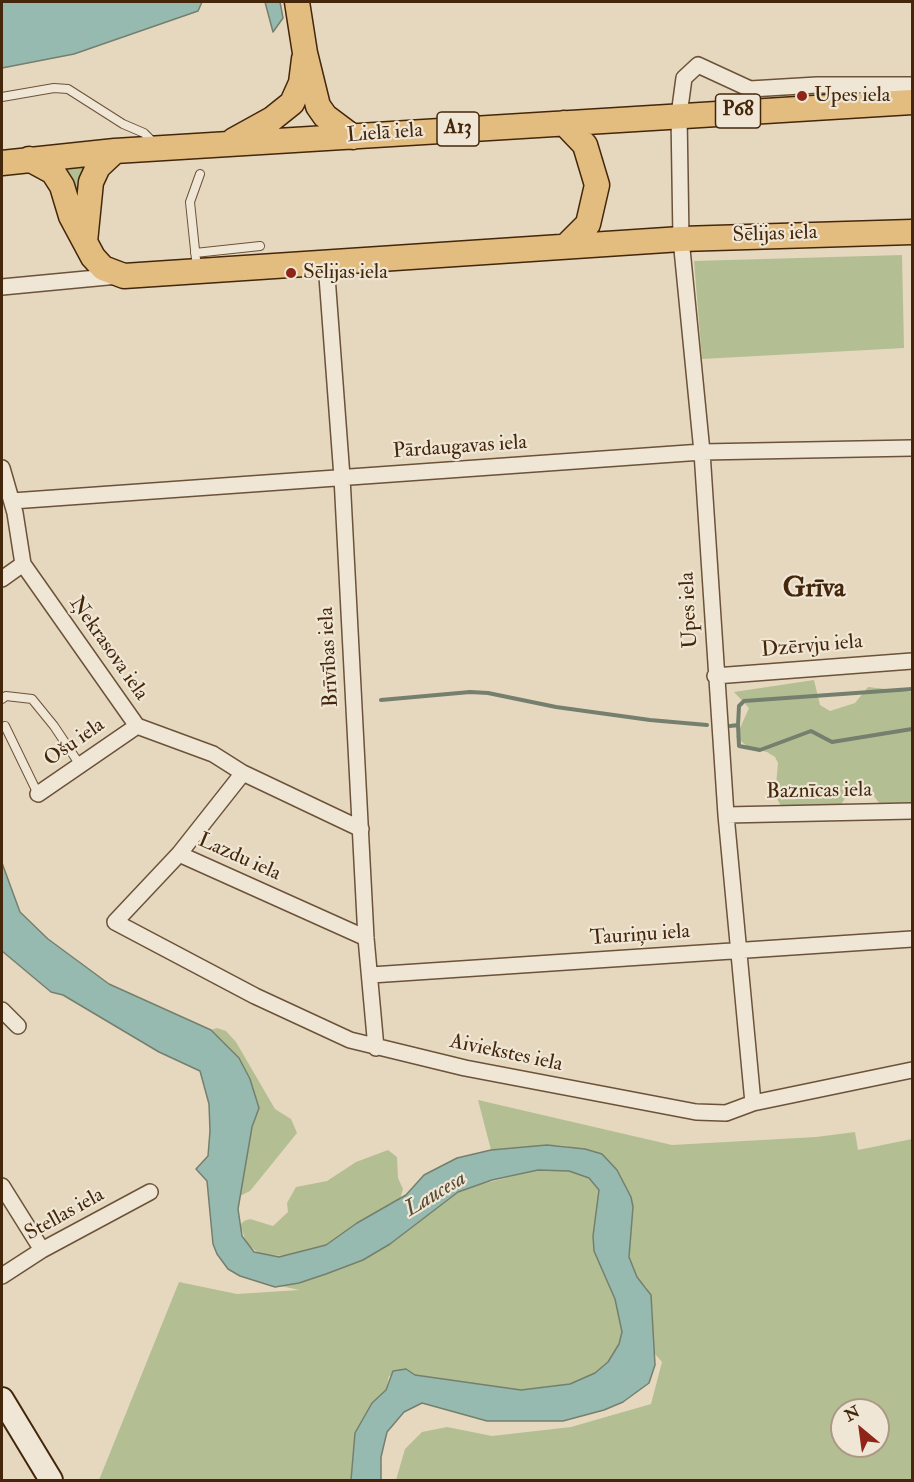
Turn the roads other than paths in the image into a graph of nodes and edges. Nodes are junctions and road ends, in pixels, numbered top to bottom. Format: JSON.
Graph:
{"nodes":[{"id":1,"x":297,"y":2,"type":"edge"},
{"id":2,"x":305,"y":54,"type":"junction"},
{"id":3,"x":912,"y":85,"type":"edge"},
{"id":4,"x":2,"y":97,"type":"edge"},
{"id":5,"x":912,"y":102,"type":"edge"},
{"id":6,"x":680,"y":115,"type":"junction"},
{"id":7,"x":564,"y":123,"type":"junction"},
{"id":8,"x":353,"y":137,"type":"junction"},
{"id":9,"x":224,"y":144,"type":"junction"},
{"id":10,"x":158,"y":148,"type":"junction"},
{"id":11,"x":115,"y":151,"type":"junction"},
{"id":12,"x":29,"y":159,"type":"junction"},
{"id":13,"x":2,"y":163,"type":"edge"},
{"id":14,"x":200,"y":174,"type":"dead end"},
{"id":15,"x":912,"y":232,"type":"edge"},
{"id":16,"x":681,"y":238,"type":"junction"},
{"id":17,"x":85,"y":242,"type":"junction"},
{"id":18,"x":566,"y":246,"type":"junction"},
{"id":19,"x":196,"y":262,"type":"junction"},
{"id":20,"x":326,"y":263,"type":"junction"},
{"id":21,"x":124,"y":276,"type":"junction"},
{"id":22,"x":2,"y":287,"type":"edge"},
{"id":23,"x":912,"y":448,"type":"edge"},
{"id":24,"x":702,"y":452,"type":"junction"},
{"id":25,"x":2,"y":468,"type":"edge"},
{"id":26,"x":342,"y":477,"type":"junction"},
{"id":27,"x":12,"y":501,"type":"junction"},
{"id":28,"x":23,"y":564,"type":"junction"},
{"id":29,"x":2,"y":579,"type":"edge"},
{"id":30,"x":912,"y":661,"type":"edge"},
{"id":31,"x":715,"y":676,"type":"junction"},
{"id":32,"x":2,"y":699,"type":"edge"},
{"id":33,"x":5,"y":726,"type":"dead end"},
{"id":34,"x":137,"y":726,"type":"junction"},
{"id":35,"x":80,"y":765,"type":"junction"},
{"id":36,"x":243,"y":773,"type":"junction"},
{"id":37,"x":38,"y":794,"type":"joint"},
{"id":38,"x":912,"y":811,"type":"edge"},
{"id":39,"x":726,"y":815,"type":"junction"},
{"id":40,"x":361,"y":829,"type":"junction"},
{"id":41,"x":179,"y":854,"type":"junction"},
{"id":42,"x":115,"y":922,"type":"joint"},
{"id":43,"x":366,"y":938,"type":"junction"},
{"id":44,"x":912,"y":939,"type":"edge"},
{"id":45,"x":738,"y":951,"type":"junction"},
{"id":46,"x":370,"y":975,"type":"junction"},
{"id":47,"x":2,"y":1010,"type":"edge"},
{"id":48,"x":18,"y":1026,"type":"dead end"},
{"id":49,"x":376,"y":1048,"type":"junction"},
{"id":50,"x":912,"y":1070,"type":"edge"},
{"id":51,"x":753,"y":1103,"type":"junction"},
{"id":52,"x":2,"y":1186,"type":"edge"},
{"id":53,"x":150,"y":1192,"type":"dead end"},
{"id":54,"x":42,"y":1251,"type":"junction"},
{"id":55,"x":2,"y":1276,"type":"edge"},
{"id":56,"x":2,"y":1400,"type":"edge"},
{"id":57,"x":51,"y":1480,"type":"edge"}],
"edges":[{"from":1,"to":2,"type":"main road"},
{"from":2,"to":8,"type":"main road"},
{"from":2,"to":9,"type":"main road"},
{"from":3,"to":6,"type":"street","name":"Upes iela"},
{"from":4,"to":10,"type":"lane"},
{"from":5,"to":6,"type":"main road","name":"Lielā iela","number":"P68"},
{"from":6,"to":7,"type":"main road","name":"Lielā iela","number":"P68"},
{"from":6,"to":16,"type":"street","name":"Upes iela"},
{"from":7,"to":8,"type":"main road","name":"Lielā iela","number":"A13"},
{"from":7,"to":18,"type":"main road"},
{"from":8,"to":9,"type":"main road","name":"Lielā iela"},
{"from":9,"to":10,"type":"main road","name":"Lielā iela"},
{"from":10,"to":11,"type":"main road","name":"Lielā iela"},
{"from":11,"to":12,"type":"main road","name":"Lielā iela"},
{"from":11,"to":17,"type":"main road"},
{"from":12,"to":13,"type":"main road","name":"Lielā iela"},
{"from":12,"to":17,"type":"main road"},
{"from":14,"to":19,"type":"lane"},
{"from":15,"to":16,"type":"main road","name":"Sēlijas iela"},
{"from":16,"to":18,"type":"main road","name":"Sēlijas iela"},
{"from":16,"to":24,"type":"street","name":"Upes iela"},
{"from":17,"to":21,"type":"main road"},
{"from":18,"to":20,"type":"main road","name":"Sēlijas iela"},
{"from":19,"to":20,"type":"main road","name":"Sēlijas iela"},
{"from":19,"to":21,"type":"main road","name":"Sēlijas iela"},
{"from":20,"to":26,"type":"street","name":"Brīvības iela"},
{"from":21,"to":22,"type":"street","name":"Sēlijas iela"},
{"from":23,"to":24,"type":"street","name":"Pārdaugavas iela"},
{"from":24,"to":26,"type":"street","name":"Pārdaugavas iela"},
{"from":24,"to":31,"type":"street","name":"Upes iela"},
{"from":25,"to":27,"type":"street","name":"Ņekrasova iela"},
{"from":26,"to":27,"type":"street","name":"Pārdaugavas iela"},
{"from":26,"to":40,"type":"street","name":"Brīvības iela"},
{"from":27,"to":28,"type":"street","name":"Ņekrasova iela"},
{"from":28,"to":29,"type":"street"},
{"from":28,"to":34,"type":"street","name":"Ņekrasova iela"},
{"from":30,"to":31,"type":"street","name":"Dzērvju iela"},
{"from":31,"to":39,"type":"street","name":"Upes iela"},
{"from":32,"to":35,"type":"lane"},
{"from":33,"to":37,"type":"lane"},
{"from":34,"to":35,"type":"street","name":"Ošu iela"},
{"from":34,"to":36,"type":"street","name":"Ņekrasova iela"},
{"from":35,"to":37,"type":"street","name":"Ošu iela"},
{"from":36,"to":40,"type":"street","name":"Ņekrasova iela"},
{"from":36,"to":41,"type":"street"},
{"from":38,"to":39,"type":"street","name":"Baznīcas iela"},
{"from":39,"to":45,"type":"street","name":"Upes iela"},
{"from":40,"to":43,"type":"street","name":"Brīvības iela"},
{"from":41,"to":42,"type":"street","name":"Lazdu iela"},
{"from":41,"to":43,"type":"street","name":"Lazdu iela"},
{"from":42,"to":49,"type":"street","name":"Aiviekstes iela"},
{"from":43,"to":46,"type":"street","name":"Brīvības iela"},
{"from":44,"to":45,"type":"street","name":"Tauriņu iela"},
{"from":45,"to":46,"type":"street","name":"Tauriņu iela"},
{"from":45,"to":51,"type":"street","name":"Upes iela"},
{"from":46,"to":49,"type":"street","name":"Brīvības iela"},
{"from":47,"to":48,"type":"street"},
{"from":49,"to":51,"type":"street","name":"Aiviekstes iela"},
{"from":50,"to":51,"type":"street","name":"Aiviekstes iela"},
{"from":52,"to":54,"type":"street"},
{"from":53,"to":54,"type":"street","name":"Stellas iela"},
{"from":54,"to":55,"type":"street","name":"Stellas iela"},
{"from":56,"to":57,"type":"street"}]}
